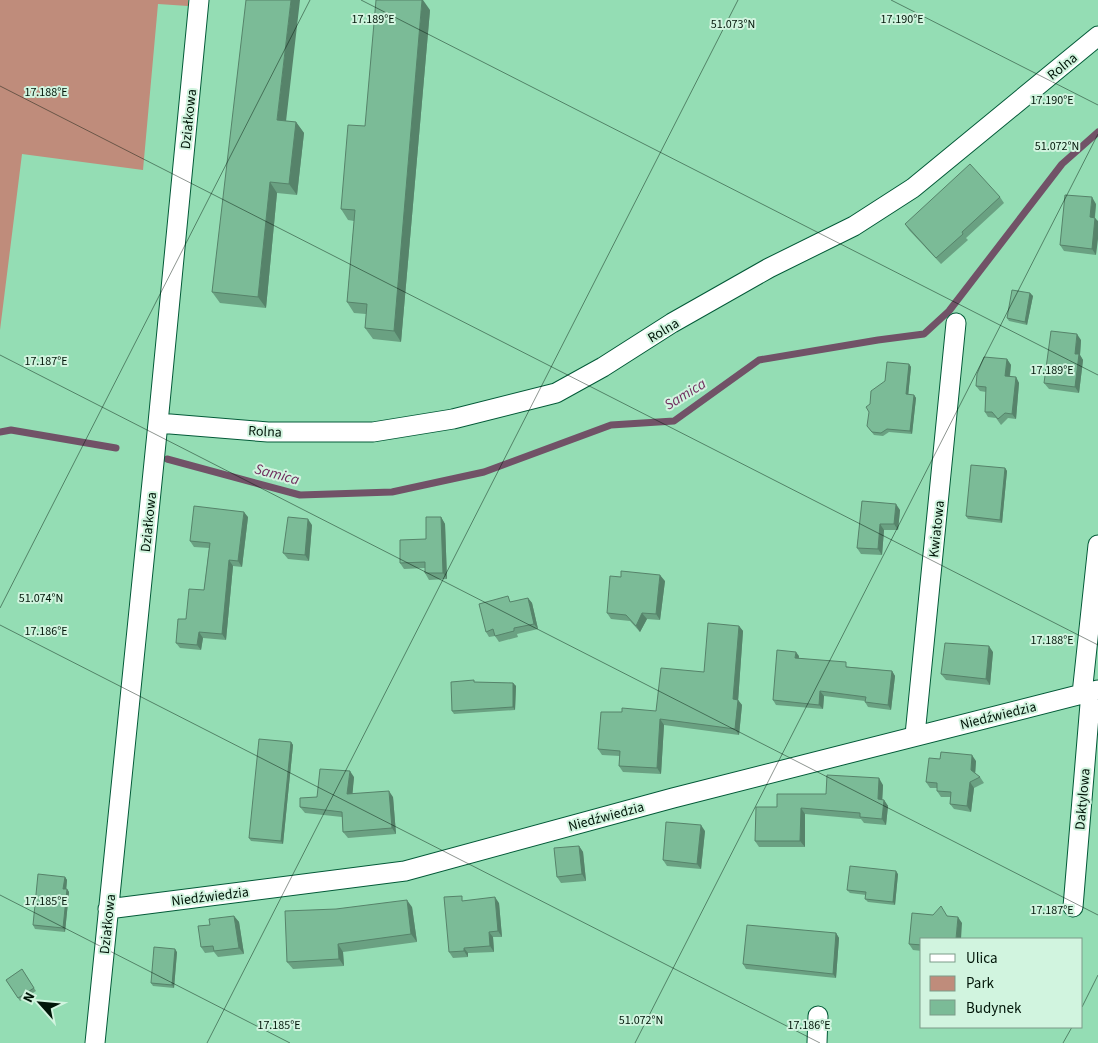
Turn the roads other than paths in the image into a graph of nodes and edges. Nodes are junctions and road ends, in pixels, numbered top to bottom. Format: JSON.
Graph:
{"nodes":[{"id":1,"x":200,"y":0,"type":"edge"},
{"id":2,"x":1098,"y":36,"type":"edge"},
{"id":3,"x":956,"y":322,"type":"dead end"},
{"id":4,"x":158,"y":423,"type":"junction"},
{"id":5,"x":1098,"y":545,"type":"edge"},
{"id":6,"x":1090,"y":692,"type":"edge"},
{"id":7,"x":915,"y":735,"type":"junction"},
{"id":8,"x":1073,"y":907,"type":"dead end"},
{"id":9,"x":108,"y":909,"type":"junction"},
{"id":10,"x":818,"y":1016,"type":"dead end"},
{"id":11,"x":95,"y":1043,"type":"edge"},
{"id":12,"x":817,"y":1043,"type":"edge"}],
"edges":[{"from":1,"to":4,"type":"street","name":"Działkowa"},
{"from":2,"to":4,"type":"street","name":"Rolna"},
{"from":3,"to":7,"type":"street","name":"Kwiatowa"},
{"from":4,"to":9,"type":"street","name":"Działkowa"},
{"from":5,"to":6,"type":"street","name":"Daktylowa"},
{"from":6,"to":7,"type":"street","name":"Niedźwiedzia"},
{"from":6,"to":8,"type":"street","name":"Daktylowa"},
{"from":7,"to":9,"type":"street","name":"Niedźwiedzia"},
{"from":9,"to":11,"type":"street","name":"Działkowa"},
{"from":10,"to":12,"type":"street"}]}
